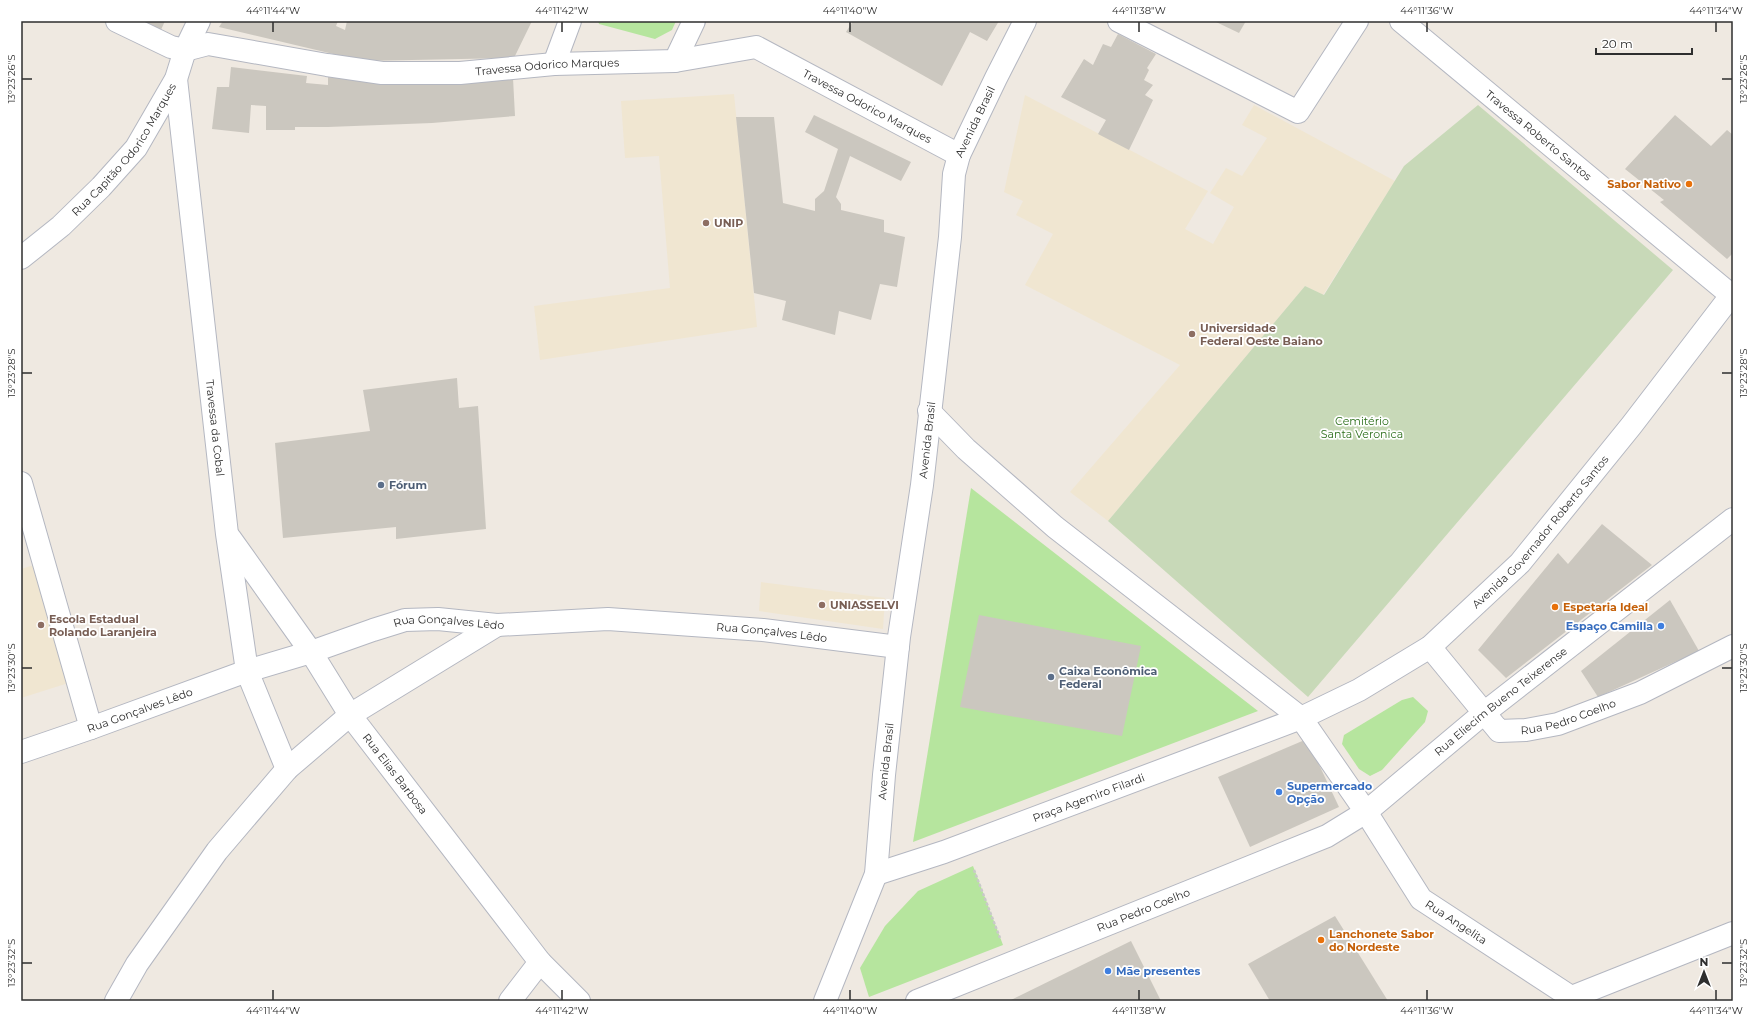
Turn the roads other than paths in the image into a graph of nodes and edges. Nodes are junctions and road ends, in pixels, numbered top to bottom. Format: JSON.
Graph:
{"nodes":[{"id":1,"x":117,"y":21,"type":"edge"},
{"id":2,"x":199,"y":21,"type":"edge"},
{"id":3,"x":570,"y":21,"type":"edge"},
{"id":4,"x":694,"y":21,"type":"edge"},
{"id":5,"x":1026,"y":21,"type":"edge"},
{"id":6,"x":1119,"y":21,"type":"edge"},
{"id":7,"x":1357,"y":21,"type":"edge"},
{"id":8,"x":1401,"y":21,"type":"edge"},
{"id":9,"x":185,"y":50,"type":"junction"},
{"id":10,"x":675,"y":61,"type":"junction"},
{"id":11,"x":554,"y":64,"type":"junction"},
{"id":12,"x":176,"y":79,"type":"junction"},
{"id":13,"x":959,"y":155,"type":"junction"},
{"id":14,"x":21,"y":258,"type":"edge"},
{"id":15,"x":1732,"y":294,"type":"edge"},
{"id":16,"x":929,"y":411,"type":"junction"},
{"id":17,"x":21,"y":483,"type":"edge"},
{"id":18,"x":1733,"y":519,"type":"edge"},
{"id":19,"x":227,"y":534,"type":"junction"},
{"id":20,"x":497,"y":625,"type":"junction"},
{"id":21,"x":1733,"y":646,"type":"edge"},
{"id":22,"x":898,"y":647,"type":"junction"},
{"id":23,"x":1430,"y":647,"type":"junction"},
{"id":24,"x":311,"y":652,"type":"junction"},
{"id":25,"x":247,"y":671,"type":"junction"},
{"id":26,"x":1484,"y":713,"type":"junction"},
{"id":27,"x":350,"y":715,"type":"junction"},
{"id":28,"x":1301,"y":718,"type":"junction"},
{"id":29,"x":91,"y":728,"type":"junction"},
{"id":30,"x":21,"y":752,"type":"edge"},
{"id":31,"x":286,"y":769,"type":"junction"},
{"id":32,"x":1366,"y":812,"type":"junction"},
{"id":33,"x":876,"y":874,"type":"junction"},
{"id":34,"x":1733,"y":933,"type":"edge"},
{"id":35,"x":540,"y":962,"type":"junction"},
{"id":36,"x":1574,"y":999,"type":"edge"},
{"id":37,"x":116,"y":1001,"type":"edge"},
{"id":38,"x":510,"y":1001,"type":"edge"},
{"id":39,"x":579,"y":1001,"type":"edge"},
{"id":40,"x":825,"y":1001,"type":"edge"},
{"id":41,"x":917,"y":1001,"type":"edge"}],
"edges":[{"from":1,"to":9,"type":"street"},
{"from":2,"to":9,"type":"street","name":"Rua Capitão Odorico Marques"},
{"from":3,"to":11,"type":"street"},
{"from":4,"to":10,"type":"street"},
{"from":5,"to":13,"type":"street","name":"Avenida Brasil"},
{"from":6,"to":7,"type":"street"},
{"from":8,"to":15,"type":"street","name":"Travessa Roberto Santos"},
{"from":9,"to":11,"type":"street","name":"Travessa Odorico Marques"},
{"from":9,"to":12,"type":"street","name":"Rua Capitão Odorico Marques"},
{"from":10,"to":11,"type":"street","name":"Travessa Odorico Marques"},
{"from":10,"to":13,"type":"street","name":"Travessa Odorico Marques"},
{"from":12,"to":14,"type":"street","name":"Rua Capitão Odorico Marques"},
{"from":12,"to":19,"type":"street","name":"Travessa da Cobal"},
{"from":13,"to":16,"type":"street","name":"Avenida Brasil"},
{"from":15,"to":23,"type":"street","name":"Avenida Governador Roberto Santos"},
{"from":16,"to":22,"type":"street","name":"Avenida Brasil"},
{"from":16,"to":28,"type":"street","name":"Rua Angelita"},
{"from":17,"to":29,"type":"street"},
{"from":18,"to":26,"type":"street","name":"Rua Eliecim Bueno Teixerense"},
{"from":19,"to":24,"type":"street","name":"Rua Elias Barbosa"},
{"from":19,"to":25,"type":"street","name":"Travessa da Cobal"},
{"from":20,"to":22,"type":"street","name":"Rua Gonçalves Lêdo"},
{"from":20,"to":24,"type":"street","name":"Rua Gonçalves Lêdo"},
{"from":20,"to":27,"type":"street"},
{"from":21,"to":26,"type":"street","name":"Rua Pedro Coelho"},
{"from":22,"to":33,"type":"street","name":"Avenida Brasil"},
{"from":23,"to":26,"type":"street","name":"Rua Pedro Coelho"},
{"from":23,"to":28,"type":"street","name":"Avenida Governador Roberto Santos"},
{"from":24,"to":25,"type":"street","name":"Rua Gonçalves Lêdo"},
{"from":24,"to":27,"type":"street","name":"Rua Elias Barbosa"},
{"from":25,"to":29,"type":"street","name":"Rua Gonçalves Lêdo"},
{"from":25,"to":31,"type":"street","name":"Travessa da Cobal"},
{"from":26,"to":32,"type":"street","name":"Rua Eliecim Bueno Teixerense"},
{"from":27,"to":31,"type":"street"},
{"from":27,"to":35,"type":"street","name":"Rua Elias Barbosa"},
{"from":28,"to":32,"type":"street","name":"Rua Angelita"},
{"from":28,"to":33,"type":"street","name":"Praça Agemiro Filardi"},
{"from":29,"to":30,"type":"street","name":"Rua Gonçalves Lêdo"},
{"from":31,"to":37,"type":"street"},
{"from":32,"to":36,"type":"street","name":"Rua Angelita"},
{"from":32,"to":41,"type":"street","name":"Rua Pedro Coelho"},
{"from":33,"to":40,"type":"street","name":"Avenida Brasil"},
{"from":34,"to":36,"type":"street"},
{"from":35,"to":38,"type":"street"},
{"from":35,"to":39,"type":"street","name":"Rua Elias Barbosa"}]}
